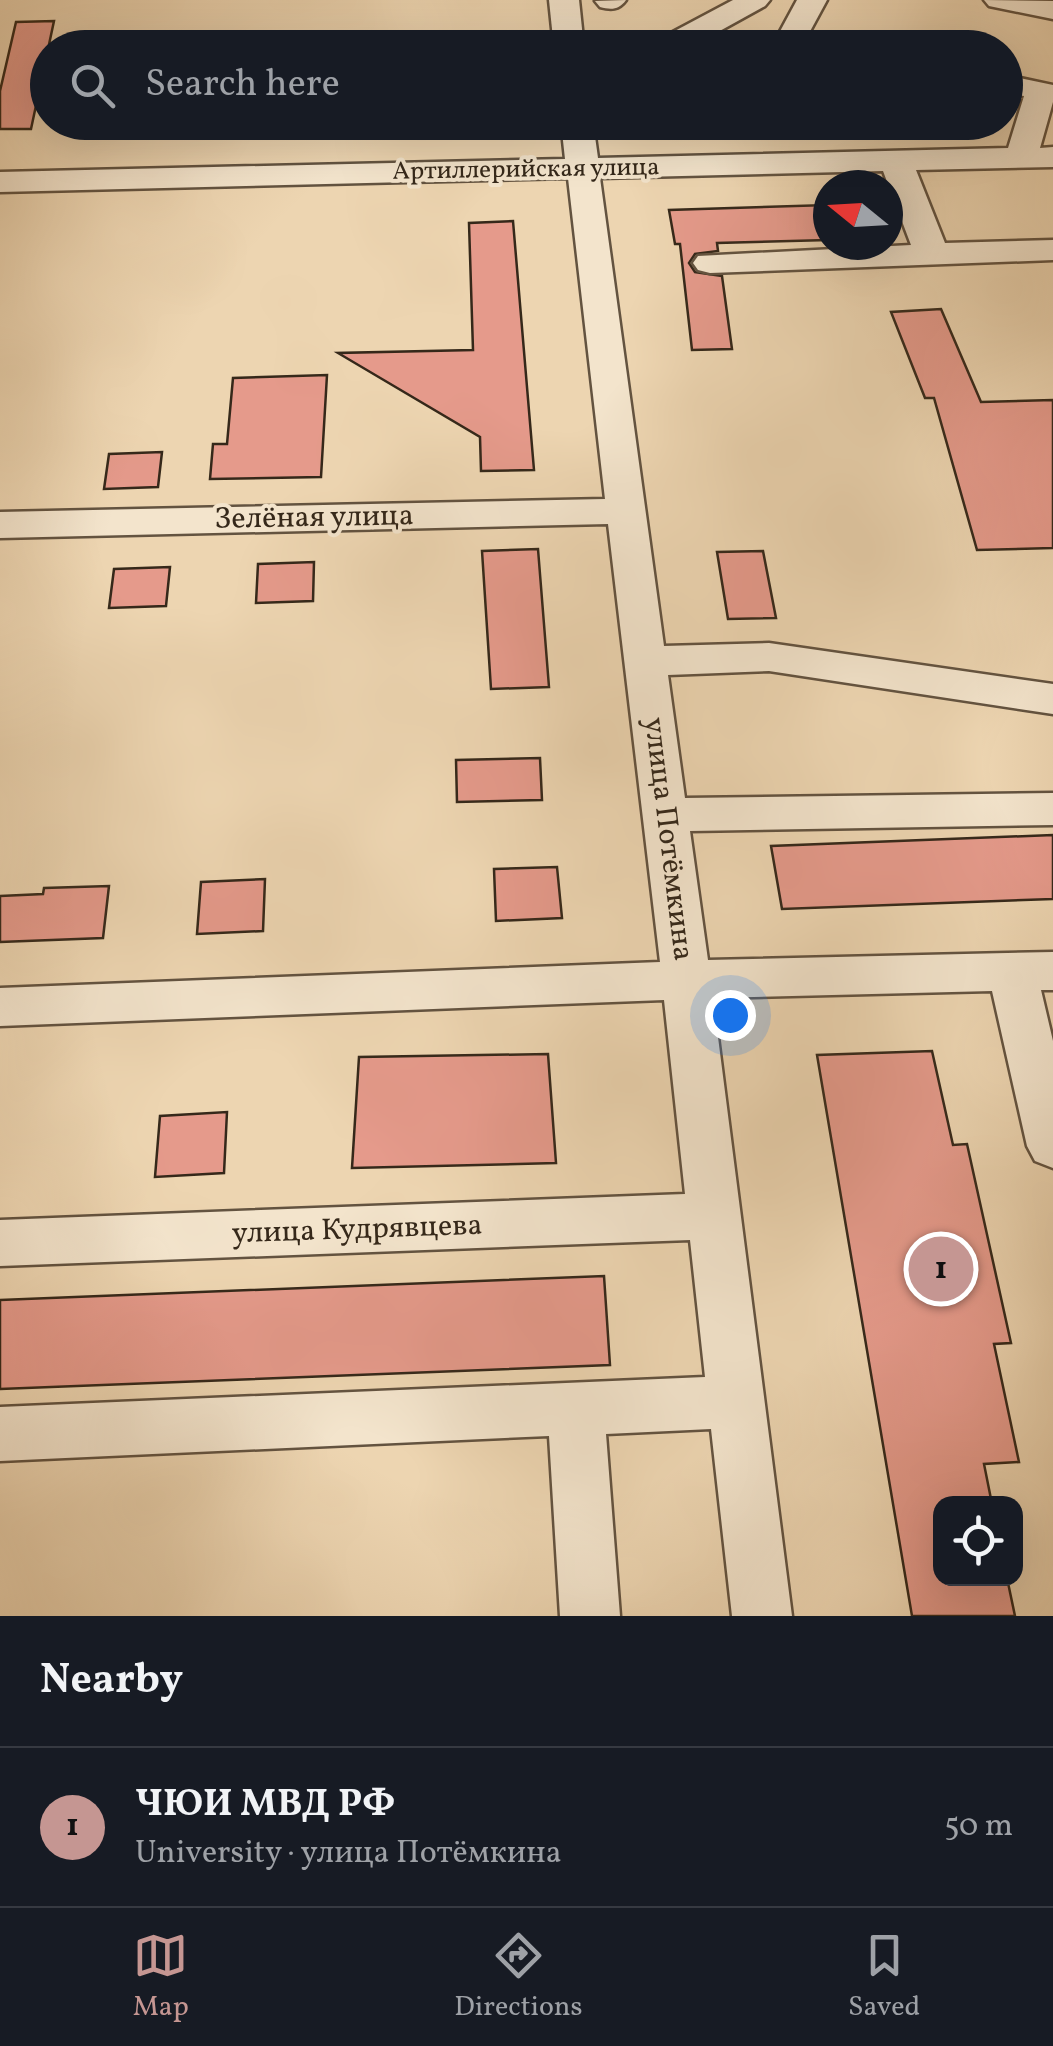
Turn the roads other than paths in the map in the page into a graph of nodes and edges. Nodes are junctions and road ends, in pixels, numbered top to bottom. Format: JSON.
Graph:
{"nodes":[{"id":1,"x":564,"y":0,"type":"edge"},
{"id":2,"x":755,"y":0,"type":"edge"},
{"id":3,"x":812,"y":0,"type":"edge"},
{"id":4,"x":999,"y":0,"type":"edge"},
{"id":5,"x":1053,"y":10,"type":"edge"},
{"id":6,"x":567,"y":30,"type":"edge"},
{"id":7,"x":699,"y":30,"type":"edge"},
{"id":8,"x":796,"y":30,"type":"edge"},
{"id":9,"x":1023,"y":87,"type":"edge"},
{"id":10,"x":579,"y":140,"type":"edge"},
{"id":11,"x":1037,"y":158,"type":"edge"},
{"id":12,"x":896,"y":161,"type":"junction"},
{"id":13,"x":582,"y":168,"type":"junction"},
{"id":14,"x":0,"y":182,"type":"edge"},
{"id":15,"x":1053,"y":250,"type":"edge"},
{"id":16,"x":932,"y":254,"type":"junction"},
{"id":17,"x":710,"y":263,"type":"dead end"},
{"id":18,"x":627,"y":512,"type":"junction"},
{"id":19,"x":0,"y":525,"type":"edge"},
{"id":20,"x":646,"y":661,"type":"junction"},
{"id":21,"x":1053,"y":700,"type":"edge"},
{"id":22,"x":1053,"y":809,"type":"edge"},
{"id":23,"x":665,"y":815,"type":"junction"},
{"id":24,"x":1032,"y":972,"type":"edge"},
{"id":25,"x":686,"y":980,"type":"junction"},
{"id":26,"x":0,"y":1007,"type":"edge"},
{"id":27,"x":1053,"y":1146,"type":"edge"},
{"id":28,"x":715,"y":1216,"type":"junction"},
{"id":29,"x":0,"y":1243,"type":"edge"},
{"id":30,"x":736,"y":1402,"type":"junction"},
{"id":31,"x":576,"y":1410,"type":"junction"},
{"id":32,"x":0,"y":1434,"type":"edge"},
{"id":33,"x":590,"y":1616,"type":"edge"},
{"id":34,"x":762,"y":1616,"type":"edge"}],
"edges":[{"from":1,"to":6,"type":"street"},
{"from":2,"to":7,"type":"street"},
{"from":3,"to":8,"type":"street"},
{"from":4,"to":5,"type":"street"},
{"from":9,"to":11,"type":"street"},
{"from":10,"to":13,"type":"street","name":"улица Потёмкина"},
{"from":11,"to":12,"type":"street","name":"Артиллерийская улица"},
{"from":12,"to":13,"type":"street","name":"Артиллерийская улица"},
{"from":12,"to":16,"type":"street"},
{"from":13,"to":14,"type":"street","name":"Артиллерийская улица"},
{"from":13,"to":18,"type":"street","name":"улица Потёмкина"},
{"from":15,"to":16,"type":"street"},
{"from":16,"to":17,"type":"street"},
{"from":18,"to":19,"type":"street","name":"Зелёная улица"},
{"from":18,"to":20,"type":"street","name":"улица Потёмкина"},
{"from":20,"to":21,"type":"street"},
{"from":20,"to":23,"type":"street","name":"улица Потёмкина"},
{"from":22,"to":23,"type":"street"},
{"from":23,"to":25,"type":"street","name":"улица Потёмкина"},
{"from":24,"to":25,"type":"street"},
{"from":24,"to":27,"type":"street"},
{"from":25,"to":26,"type":"street"},
{"from":25,"to":28,"type":"street","name":"улица Потёмкина"},
{"from":28,"to":29,"type":"street","name":"улица Кудрявцева"},
{"from":28,"to":30,"type":"street","name":"улица Потёмкина"},
{"from":30,"to":31,"type":"street"},
{"from":30,"to":34,"type":"street","name":"улица Потёмкина"},
{"from":31,"to":32,"type":"street"},
{"from":31,"to":33,"type":"street"}]}
